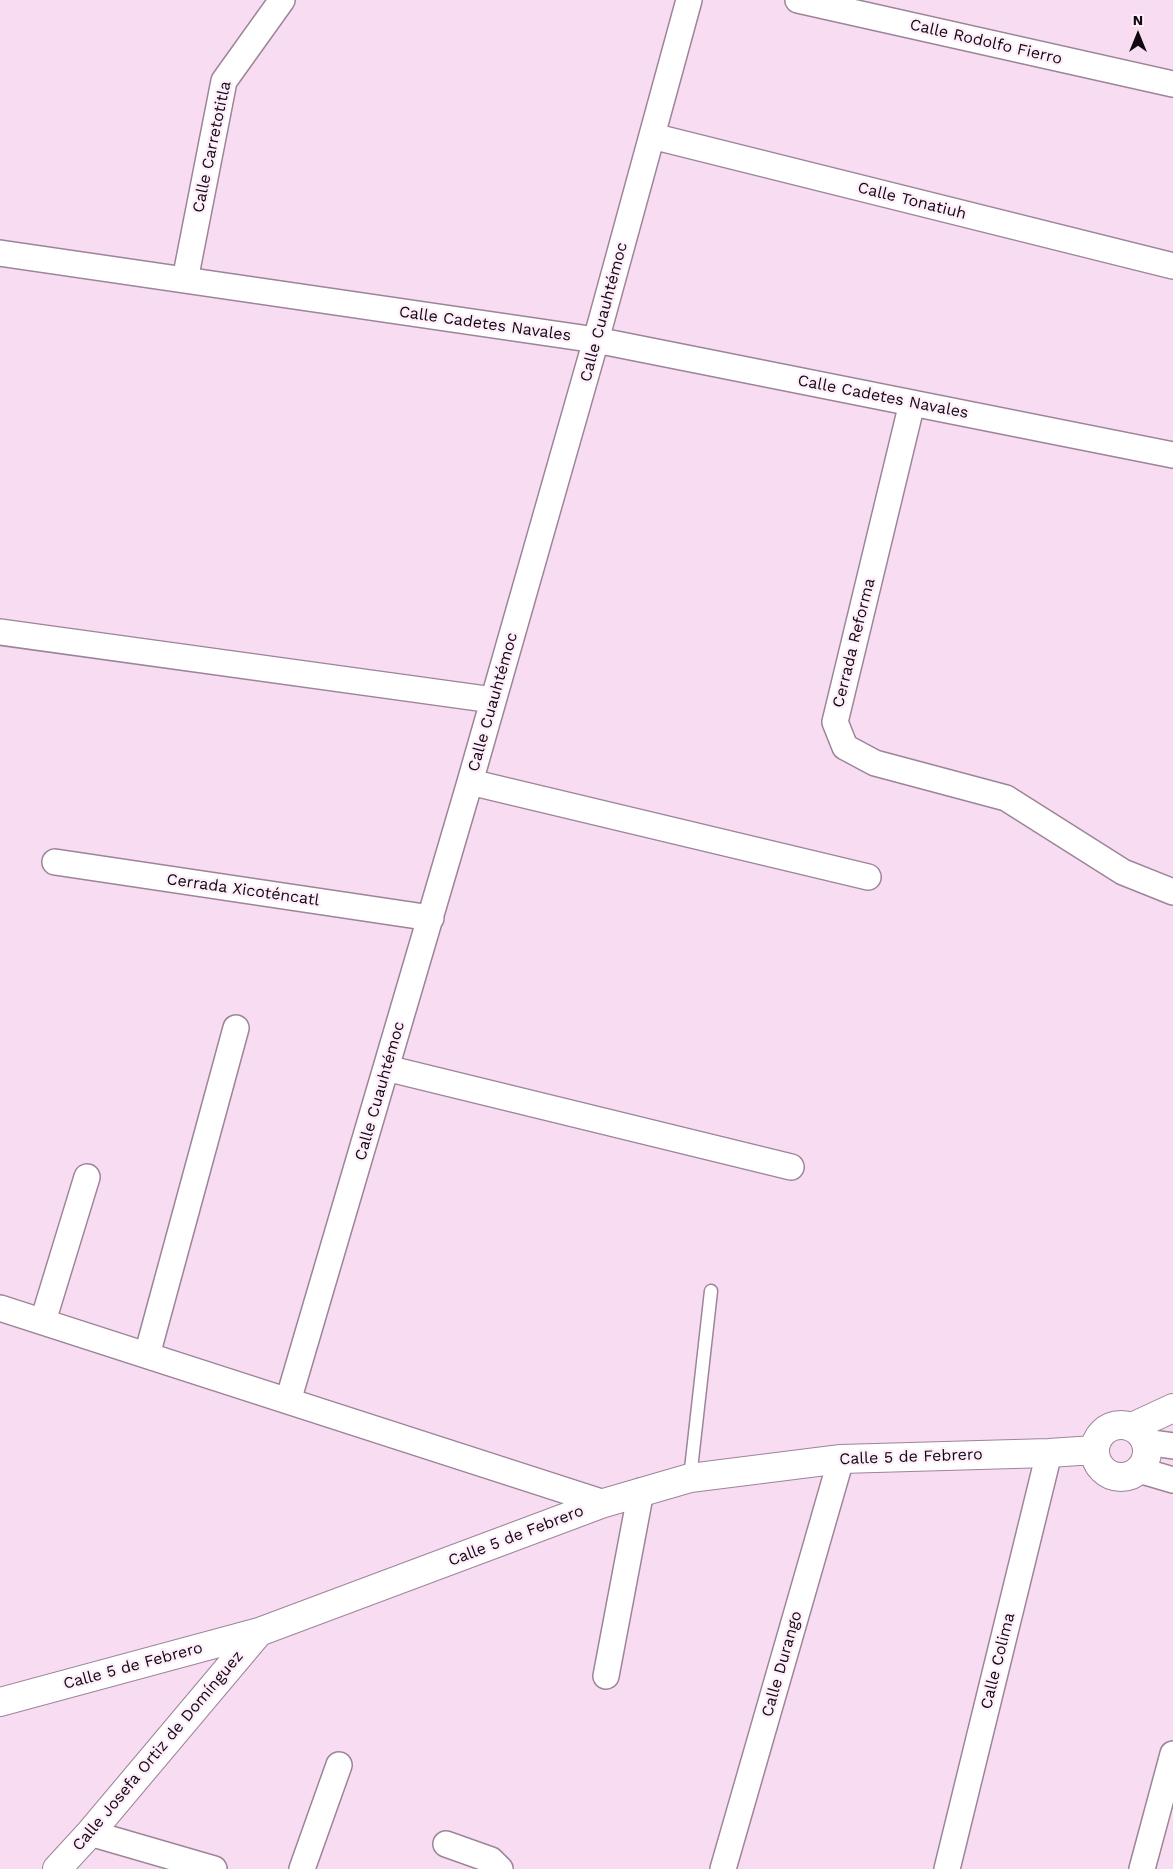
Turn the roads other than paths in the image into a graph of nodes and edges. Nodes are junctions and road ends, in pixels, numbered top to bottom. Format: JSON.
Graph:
{"nodes":[{"id":1,"x":282,"y":0,"type":"edge"},
{"id":2,"x":689,"y":0,"type":"edge"},
{"id":3,"x":798,"y":0,"type":"edge"},
{"id":4,"x":1173,"y":84,"type":"edge"},
{"id":5,"x":652,"y":136,"type":"junction"},
{"id":6,"x":0,"y":253,"type":"edge"},
{"id":7,"x":1173,"y":266,"type":"edge"},
{"id":8,"x":185,"y":280,"type":"junction"},
{"id":9,"x":596,"y":340,"type":"junction"},
{"id":10,"x":912,"y":403,"type":"junction"},
{"id":11,"x":1173,"y":454,"type":"edge"},
{"id":12,"x":0,"y":632,"type":"edge"},
{"id":13,"x":494,"y":700,"type":"junction"},
{"id":14,"x":470,"y":782,"type":"junction"},
{"id":15,"x":55,"y":862,"type":"dead end"},
{"id":16,"x":868,"y":877,"type":"dead end"},
{"id":17,"x":1173,"y":892,"type":"edge"},
{"id":18,"x":431,"y":918,"type":"junction"},
{"id":19,"x":236,"y":1028,"type":"dead end"},
{"id":20,"x":386,"y":1068,"type":"junction"},
{"id":21,"x":791,"y":1167,"type":"dead end"},
{"id":22,"x":87,"y":1177,"type":"dead end"},
{"id":23,"x":711,"y":1290,"type":"dead end"},
{"id":24,"x":0,"y":1308,"type":"edge"},
{"id":25,"x":43,"y":1321,"type":"junction"},
{"id":26,"x":147,"y":1355,"type":"junction"},
{"id":27,"x":288,"y":1401,"type":"junction"},
{"id":28,"x":1173,"y":1408,"type":"edge"},
{"id":29,"x":1139,"y":1434,"type":"junction"},
{"id":30,"x":1173,"y":1446,"type":"edge"},
{"id":31,"x":1094,"y":1450,"type":"junction"},
{"id":32,"x":1049,"y":1453,"type":"junction"},
{"id":33,"x":841,"y":1458,"type":"junction"},
{"id":34,"x":1139,"y":1470,"type":"junction"},
{"id":35,"x":690,"y":1478,"type":"junction"},
{"id":36,"x":1173,"y":1480,"type":"edge"},
{"id":37,"x":641,"y":1491,"type":"junction"},
{"id":38,"x":604,"y":1503,"type":"junction"},
{"id":39,"x":259,"y":1632,"type":"junction"},
{"id":40,"x":606,"y":1676,"type":"dead end"},
{"id":41,"x":0,"y":1702,"type":"edge"},
{"id":42,"x":1173,"y":1754,"type":"edge"},
{"id":43,"x":339,"y":1765,"type":"dead end"},
{"id":44,"x":90,"y":1833,"type":"junction"},
{"id":45,"x":446,"y":1844,"type":"dead end"},
{"id":46,"x":57,"y":1869,"type":"edge"},
{"id":47,"x":214,"y":1869,"type":"edge"},
{"id":48,"x":302,"y":1869,"type":"edge"},
{"id":49,"x":500,"y":1869,"type":"edge"},
{"id":50,"x":723,"y":1869,"type":"edge"},
{"id":51,"x":947,"y":1869,"type":"edge"},
{"id":52,"x":1142,"y":1869,"type":"edge"}],
"edges":[{"from":1,"to":8,"type":"street","name":"Calle Carretotitla"},
{"from":2,"to":5,"type":"street","name":"Calle Cuauhtémoc"},
{"from":3,"to":4,"type":"street","name":"Calle Rodolfo Fierro"},
{"from":5,"to":7,"type":"street","name":"Calle Tonatiuh"},
{"from":5,"to":9,"type":"street","name":"Calle Cuauhtémoc"},
{"from":6,"to":8,"type":"street","name":"Calle Cadetes Navales"},
{"from":8,"to":9,"type":"street","name":"Calle Cadetes Navales"},
{"from":9,"to":10,"type":"street","name":"Calle Cadetes Navales"},
{"from":9,"to":13,"type":"street","name":"Calle Cuauhtémoc"},
{"from":10,"to":11,"type":"street","name":"Calle Cadetes Navales"},
{"from":10,"to":17,"type":"street","name":"Cerrada Reforma"},
{"from":12,"to":13,"type":"street"},
{"from":13,"to":14,"type":"street","name":"Calle Cuauhtémoc"},
{"from":14,"to":16,"type":"street"},
{"from":14,"to":18,"type":"street","name":"Calle Cuauhtémoc"},
{"from":15,"to":18,"type":"street","name":"Cerrada Xicoténcatl"},
{"from":18,"to":20,"type":"street","name":"Calle Cuauhtémoc"},
{"from":19,"to":26,"type":"street"},
{"from":20,"to":21,"type":"street"},
{"from":20,"to":27,"type":"street","name":"Calle Cuauhtémoc"},
{"from":22,"to":25,"type":"street"},
{"from":23,"to":35,"type":"lane"},
{"from":24,"to":25,"type":"street"},
{"from":25,"to":26,"type":"street"},
{"from":26,"to":27,"type":"street"},
{"from":27,"to":38,"type":"street"},
{"from":28,"to":29,"type":"main road"},
{"from":29,"to":30,"type":"street"},
{"from":29,"to":31,"type":"main road"},
{"from":29,"to":34,"type":"main road"},
{"from":31,"to":32,"type":"main road","name":"Calle 5 de Febrero"},
{"from":31,"to":34,"type":"main road"},
{"from":32,"to":33,"type":"main road","name":"Calle 5 de Febrero"},
{"from":32,"to":51,"type":"street","name":"Calle Colima"},
{"from":33,"to":35,"type":"main road","name":"Calle 5 de Febrero"},
{"from":33,"to":50,"type":"street","name":"Calle Durango"},
{"from":34,"to":36,"type":"street"},
{"from":35,"to":37,"type":"main road","name":"Calle 5 de Febrero"},
{"from":37,"to":38,"type":"main road","name":"Calle 5 de Febrero"},
{"from":37,"to":40,"type":"street"},
{"from":38,"to":39,"type":"main road","name":"Calle 5 de Febrero"},
{"from":39,"to":41,"type":"main road","name":"Calle 5 de Febrero"},
{"from":39,"to":44,"type":"main road","name":"Calle Josefa Ortiz de Domínguez"},
{"from":42,"to":52,"type":"street"},
{"from":43,"to":48,"type":"street"},
{"from":44,"to":46,"type":"main road","name":"Calle Josefa Ortiz de Domínguez"},
{"from":44,"to":47,"type":"street"},
{"from":45,"to":49,"type":"street"}]}
